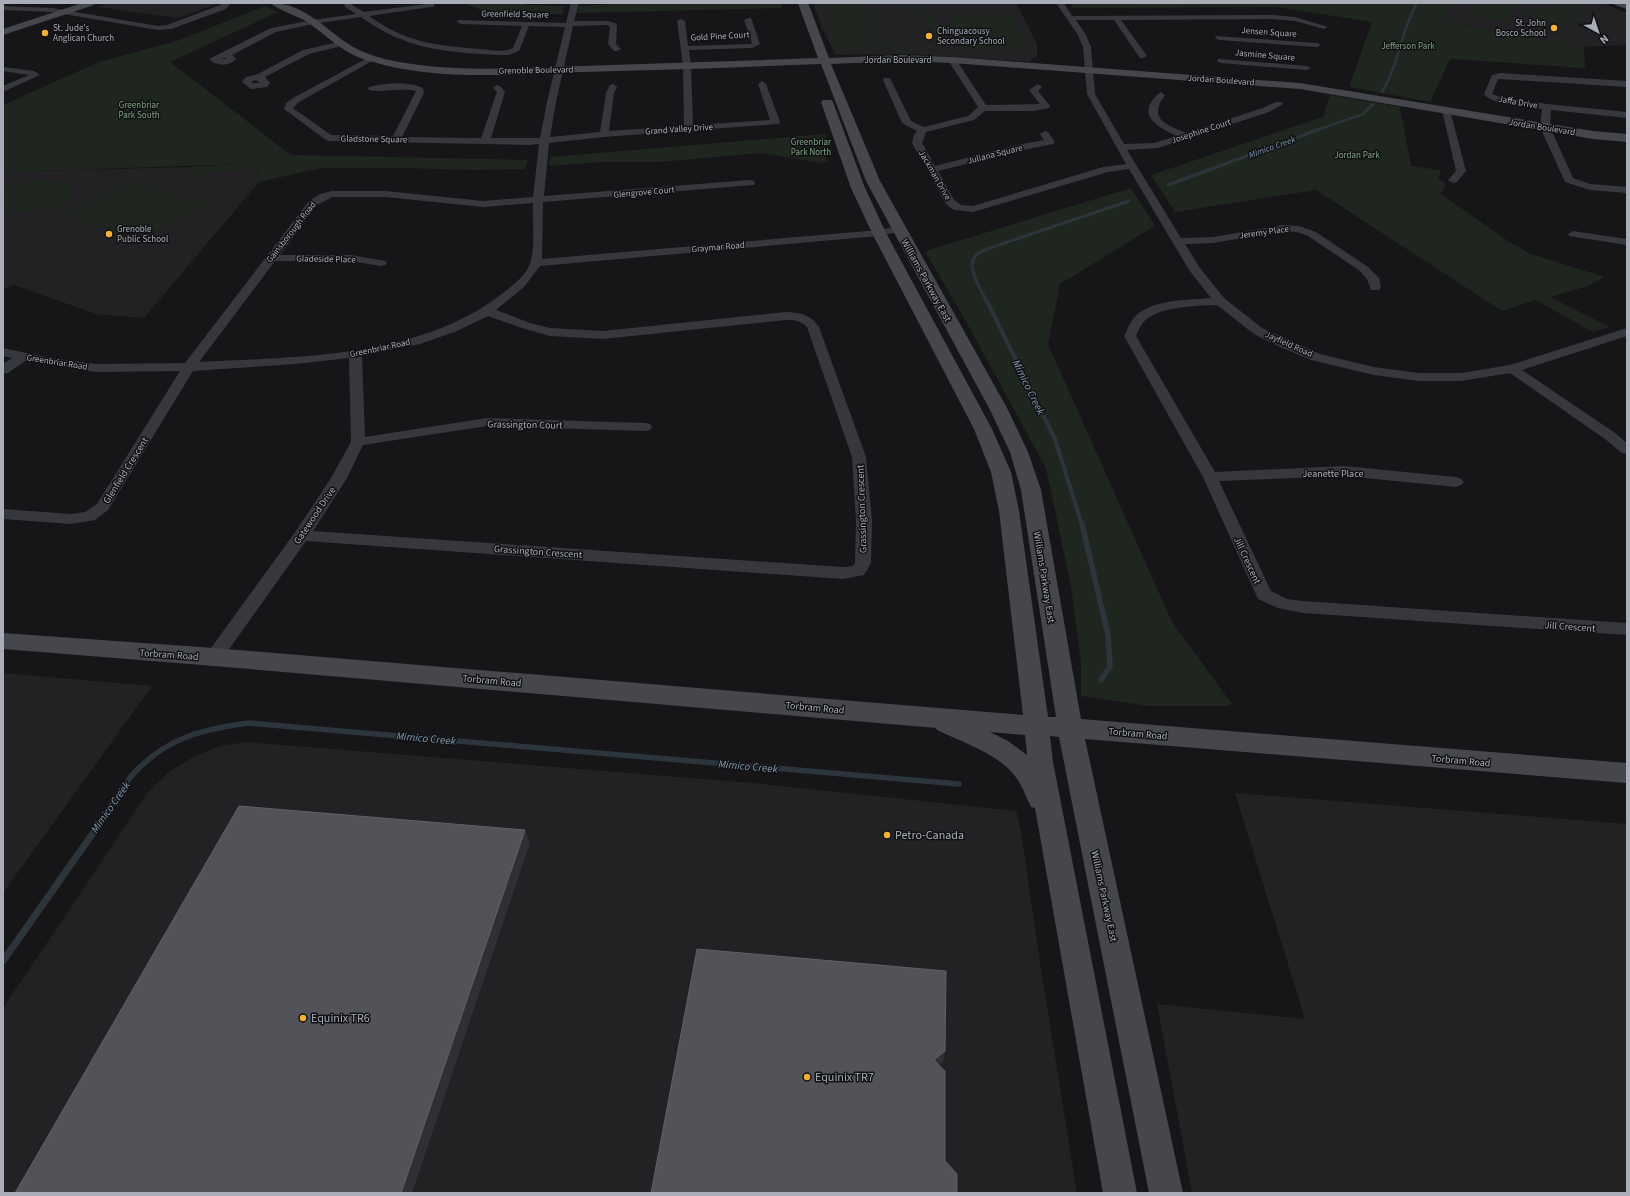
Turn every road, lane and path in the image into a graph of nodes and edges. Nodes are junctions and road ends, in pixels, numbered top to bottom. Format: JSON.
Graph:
{"nodes":[{"id":1,"x":38,"y":3,"type":"edge"},
{"id":2,"x":91,"y":3,"type":"edge"},
{"id":3,"x":227,"y":3,"type":"edge"},
{"id":4,"x":276,"y":3,"type":"edge"},
{"id":5,"x":350,"y":3,"type":"edge"},
{"id":6,"x":575,"y":3,"type":"edge"},
{"id":7,"x":803,"y":3,"type":"edge"},
{"id":8,"x":1060,"y":3,"type":"edge"},
{"id":9,"x":1618,"y":3,"type":"edge"},
{"id":10,"x":431,"y":4,"type":"dead end"},
{"id":11,"x":1627,"y":6,"type":"edge"},
{"id":12,"x":3,"y":8,"type":"edge"},
{"id":13,"x":23,"y":8,"type":"junction"},
{"id":14,"x":63,"y":13,"type":"junction"},
{"id":15,"x":364,"y":16,"type":"junction"},
{"id":16,"x":1071,"y":18,"type":"junction"},
{"id":17,"x":1116,"y":18,"type":"junction"},
{"id":18,"x":748,"y":20,"type":"dead end"},
{"id":19,"x":682,"y":21,"type":"dead end"},
{"id":20,"x":313,"y":22,"type":"junction"},
{"id":21,"x":461,"y":22,"type":"dead end"},
{"id":22,"x":570,"y":24,"type":"junction"},
{"id":23,"x":526,"y":25,"type":"junction"},
{"id":24,"x":1324,"y":26,"type":"dead end"},
{"id":25,"x":3,"y":32,"type":"edge"},
{"id":26,"x":1131,"y":39,"type":"junction"},
{"id":27,"x":1142,"y":39,"type":"dead end"},
{"id":28,"x":339,"y":44,"type":"junction"},
{"id":29,"x":1317,"y":45,"type":"dead end"},
{"id":30,"x":684,"y":48,"type":"junction"},
{"id":31,"x":617,"y":49,"type":"dead end"},
{"id":32,"x":1219,"y":49,"type":"junction"},
{"id":33,"x":228,"y":54,"type":"dead end"},
{"id":34,"x":1143,"y":56,"type":"dead end"},
{"id":35,"x":371,"y":58,"type":"junction"},
{"id":36,"x":815,"y":58,"type":"junction"},
{"id":37,"x":952,"y":60,"type":"junction"},
{"id":38,"x":687,"y":65,"type":"junction"},
{"id":39,"x":1307,"y":68,"type":"dead end"},
{"id":40,"x":3,"y":69,"type":"edge"},
{"id":41,"x":559,"y":70,"type":"junction"},
{"id":42,"x":1090,"y":70,"type":"junction"},
{"id":43,"x":261,"y":76,"type":"dead end"},
{"id":44,"x":887,"y":80,"type":"dead end"},
{"id":45,"x":762,"y":84,"type":"dead end"},
{"id":46,"x":1627,"y":84,"type":"edge"},
{"id":47,"x":1038,"y":86,"type":"dead end"},
{"id":48,"x":613,"y":87,"type":"dead end"},
{"id":49,"x":497,"y":88,"type":"dead end"},
{"id":50,"x":3,"y":89,"type":"edge"},
{"id":51,"x":372,"y":89,"type":"dead end"},
{"id":52,"x":1161,"y":95,"type":"dead end"},
{"id":53,"x":1279,"y":104,"type":"dead end"},
{"id":54,"x":1547,"y":107,"type":"junction"},
{"id":55,"x":983,"y":108,"type":"junction"},
{"id":56,"x":1446,"y":110,"type":"junction"},
{"id":57,"x":1627,"y":115,"type":"edge"},
{"id":58,"x":689,"y":128,"type":"junction"},
{"id":59,"x":1545,"y":128,"type":"junction"},
{"id":60,"x":923,"y":130,"type":"junction"},
{"id":61,"x":604,"y":134,"type":"junction"},
{"id":62,"x":1045,"y":134,"type":"dead end"},
{"id":63,"x":1186,"y":136,"type":"junction"},
{"id":64,"x":1627,"y":138,"type":"edge"},
{"id":65,"x":396,"y":139,"type":"junction"},
{"id":66,"x":544,"y":141,"type":"junction"},
{"id":67,"x":485,"y":142,"type":"junction"},
{"id":68,"x":1121,"y":147,"type":"junction"},
{"id":69,"x":1132,"y":166,"type":"junction"},
{"id":70,"x":932,"y":170,"type":"junction"},
{"id":71,"x":1453,"y":180,"type":"dead end"},
{"id":72,"x":750,"y":183,"type":"dead end"},
{"id":73,"x":1627,"y":190,"type":"edge"},
{"id":74,"x":538,"y":200,"type":"junction"},
{"id":75,"x":899,"y":229,"type":"junction"},
{"id":76,"x":879,"y":233,"type":"junction"},
{"id":77,"x":1573,"y":234,"type":"dead end"},
{"id":78,"x":1178,"y":241,"type":"junction"},
{"id":79,"x":1627,"y":242,"type":"edge"},
{"id":80,"x":271,"y":258,"type":"junction"},
{"id":81,"x":381,"y":263,"type":"dead end"},
{"id":82,"x":536,"y":263,"type":"junction"},
{"id":83,"x":1375,"y":287,"type":"dead end"},
{"id":84,"x":1220,"y":301,"type":"junction"},
{"id":85,"x":487,"y":311,"type":"junction"},
{"id":86,"x":1625,"y":335,"type":"edge"},
{"id":87,"x":3,"y":352,"type":"edge"},
{"id":88,"x":355,"y":354,"type":"junction"},
{"id":89,"x":23,"y":357,"type":"junction"},
{"id":90,"x":189,"y":367,"type":"junction"},
{"id":91,"x":1512,"y":369,"type":"junction"},
{"id":92,"x":3,"y":370,"type":"edge"},
{"id":93,"x":645,"y":427,"type":"dead end"},
{"id":94,"x":358,"y":442,"type":"junction"},
{"id":95,"x":1627,"y":450,"type":"edge"},
{"id":96,"x":1210,"y":477,"type":"junction"},
{"id":97,"x":1456,"y":482,"type":"dead end"},
{"id":98,"x":3,"y":514,"type":"edge"},
{"id":99,"x":302,"y":535,"type":"junction"},
{"id":100,"x":1627,"y":630,"type":"edge"},
{"id":101,"x":3,"y":641,"type":"edge"},
{"id":102,"x":214,"y":657,"type":"junction"},
{"id":103,"x":934,"y":718,"type":"junction"},
{"id":104,"x":1037,"y":726,"type":"junction"},
{"id":105,"x":1070,"y":728,"type":"junction"},
{"id":106,"x":1627,"y":773,"type":"edge"},
{"id":107,"x":1051,"y":820,"type":"junction"},
{"id":108,"x":1120,"y":1193,"type":"edge"},
{"id":109,"x":1166,"y":1193,"type":"edge"}],
"edges":[{"from":1,"to":13,"type":"street"},
{"from":2,"to":14,"type":"main road"},
{"from":3,"to":14,"type":"street"},
{"from":4,"to":20,"type":"main road","name":"Grenoble Boulevard"},
{"from":5,"to":15,"type":"street"},
{"from":6,"to":22,"type":"street"},
{"from":7,"to":36,"type":"main road","name":"Williams Parkway East"},
{"from":8,"to":16,"type":"street","name":"Jayfield Road"},
{"from":9,"to":11,"type":"main road"},
{"from":10,"to":15,"type":"street"},
{"from":12,"to":13,"type":"street"},
{"from":13,"to":14,"type":"street"},
{"from":14,"to":25,"type":"main road"},
{"from":15,"to":20,"type":"street"},
{"from":15,"to":23,"type":"street"},
{"from":16,"to":17,"type":"street"},
{"from":16,"to":42,"type":"street","name":"Jayfield Road"},
{"from":17,"to":26,"type":"street"},
{"from":17,"to":32,"type":"street"},
{"from":18,"to":30,"type":"street","name":"Gold Pine Court"},
{"from":19,"to":30,"type":"street"},
{"from":20,"to":28,"type":"main road","name":"Grenoble Boulevard"},
{"from":20,"to":33,"type":"street"},
{"from":21,"to":23,"type":"street","name":"Greenfield Square"},
{"from":22,"to":23,"type":"street","name":"Greenfield Square"},
{"from":22,"to":31,"type":"street","name":"Greenfield Square"},
{"from":22,"to":41,"type":"street"},
{"from":24,"to":32,"type":"street"},
{"from":26,"to":27,"type":"street"},
{"from":26,"to":34,"type":"street"},
{"from":28,"to":35,"type":"main road","name":"Grenoble Boulevard"},
{"from":28,"to":43,"type":"street"},
{"from":29,"to":32,"type":"street","name":"Jensen Square"},
{"from":30,"to":38,"type":"street"},
{"from":32,"to":39,"type":"street","name":"Jasmine Square"},
{"from":32,"to":42,"type":"main road","name":"Jordan Boulevard"},
{"from":32,"to":56,"type":"main road","name":"Jordan Boulevard"},
{"from":35,"to":41,"type":"main road","name":"Grenoble Boulevard"},
{"from":35,"to":65,"type":"street","name":"Gladstone Square"},
{"from":36,"to":37,"type":"main road","name":"Jordan Boulevard"},
{"from":36,"to":38,"type":"main road","name":"Grenoble Boulevard"},
{"from":36,"to":75,"type":"main road","name":"Williams Parkway East"},
{"from":36,"to":76,"type":"main road","name":"Williams Parkway East"},
{"from":37,"to":42,"type":"main road","name":"Jordan Boulevard"},
{"from":37,"to":55,"type":"street"},
{"from":38,"to":41,"type":"main road","name":"Grenoble Boulevard"},
{"from":38,"to":58,"type":"street"},
{"from":40,"to":50,"type":"street"},
{"from":41,"to":66,"type":"street"},
{"from":42,"to":68,"type":"street","name":"Jayfield Road"},
{"from":44,"to":60,"type":"street"},
{"from":45,"to":58,"type":"street","name":"Grand Valley Drive"},
{"from":46,"to":54,"type":"street","name":"Jaffa Drive"},
{"from":47,"to":55,"type":"street"},
{"from":48,"to":61,"type":"street"},
{"from":49,"to":67,"type":"street"},
{"from":51,"to":65,"type":"street"},
{"from":52,"to":63,"type":"street"},
{"from":53,"to":63,"type":"street","name":"Josephine Court"},
{"from":54,"to":57,"type":"street","name":"Jaffa Drive"},
{"from":54,"to":59,"type":"street"},
{"from":55,"to":60,"type":"street"},
{"from":56,"to":59,"type":"main road","name":"Jordan Boulevard"},
{"from":56,"to":71,"type":"street"},
{"from":58,"to":61,"type":"street","name":"Grand Valley Drive"},
{"from":59,"to":64,"type":"main road","name":"Jordan Boulevard"},
{"from":59,"to":73,"type":"street"},
{"from":60,"to":70,"type":"street","name":"Jackman Drive"},
{"from":61,"to":66,"type":"street","name":"Grand Valley Drive"},
{"from":62,"to":70,"type":"street","name":"Juliana Square"},
{"from":63,"to":68,"type":"street","name":"Josephine Court"},
{"from":65,"to":67,"type":"street","name":"Gladstone Square"},
{"from":66,"to":67,"type":"street","name":"Gladstone Square"},
{"from":66,"to":74,"type":"street"},
{"from":68,"to":69,"type":"street","name":"Jayfield Road"},
{"from":69,"to":70,"type":"street","name":"Jackman Drive"},
{"from":69,"to":78,"type":"street","name":"Jayfield Road"},
{"from":72,"to":74,"type":"street","name":"Glengrove Court"},
{"from":74,"to":80,"type":"street","name":"Gainsborough Road"},
{"from":74,"to":82,"type":"street"},
{"from":75,"to":76,"type":"street","name":"Graymar Road"},
{"from":75,"to":105,"type":"main road","name":"Williams Parkway East"},
{"from":76,"to":82,"type":"street","name":"Graymar Road"},
{"from":76,"to":104,"type":"main road","name":"Williams Parkway East"},
{"from":77,"to":79,"type":"street"},
{"from":78,"to":83,"type":"street","name":"Jeremy Place"},
{"from":78,"to":84,"type":"street","name":"Jayfield Road"},
{"from":80,"to":81,"type":"street","name":"Gladeside Place"},
{"from":80,"to":90,"type":"street","name":"Gainsborough Road"},
{"from":82,"to":85,"type":"street","name":"Greenbriar Road"},
{"from":84,"to":91,"type":"street","name":"Jayfield Road"},
{"from":84,"to":96,"type":"street","name":"Jill Crescent"},
{"from":85,"to":88,"type":"street","name":"Greenbriar Road"},
{"from":85,"to":99,"type":"street","name":"Grassington Crescent"},
{"from":86,"to":91,"type":"street","name":"Jayfield Road"},
{"from":87,"to":89,"type":"street","name":"Greenbriar Road"},
{"from":88,"to":90,"type":"street","name":"Greenbriar Road"},
{"from":88,"to":94,"type":"street","name":"Gatewood Drive"},
{"from":89,"to":90,"type":"street","name":"Greenbriar Road"},
{"from":89,"to":92,"type":"street"},
{"from":90,"to":98,"type":"street","name":"Glenfield Crescent"},
{"from":91,"to":95,"type":"street"},
{"from":93,"to":94,"type":"street","name":"Grassington Court"},
{"from":94,"to":99,"type":"street","name":"Gatewood Drive"},
{"from":96,"to":97,"type":"street","name":"Jeanette Place"},
{"from":96,"to":100,"type":"street","name":"Jill Crescent"},
{"from":99,"to":102,"type":"street","name":"Gatewood Drive"},
{"from":101,"to":102,"type":"main road","name":"Torbram Road"},
{"from":102,"to":103,"type":"main road","name":"Torbram Road"},
{"from":103,"to":104,"type":"main road","name":"Torbram Road"},
{"from":103,"to":107,"type":"main road"},
{"from":104,"to":105,"type":"main road","name":"Torbram Road"},
{"from":104,"to":107,"type":"main road","name":"Williams Parkway East"},
{"from":105,"to":106,"type":"main road","name":"Torbram Road"},
{"from":105,"to":109,"type":"main road","name":"Williams Parkway East"},
{"from":107,"to":108,"type":"main road","name":"Williams Parkway East"}]}
